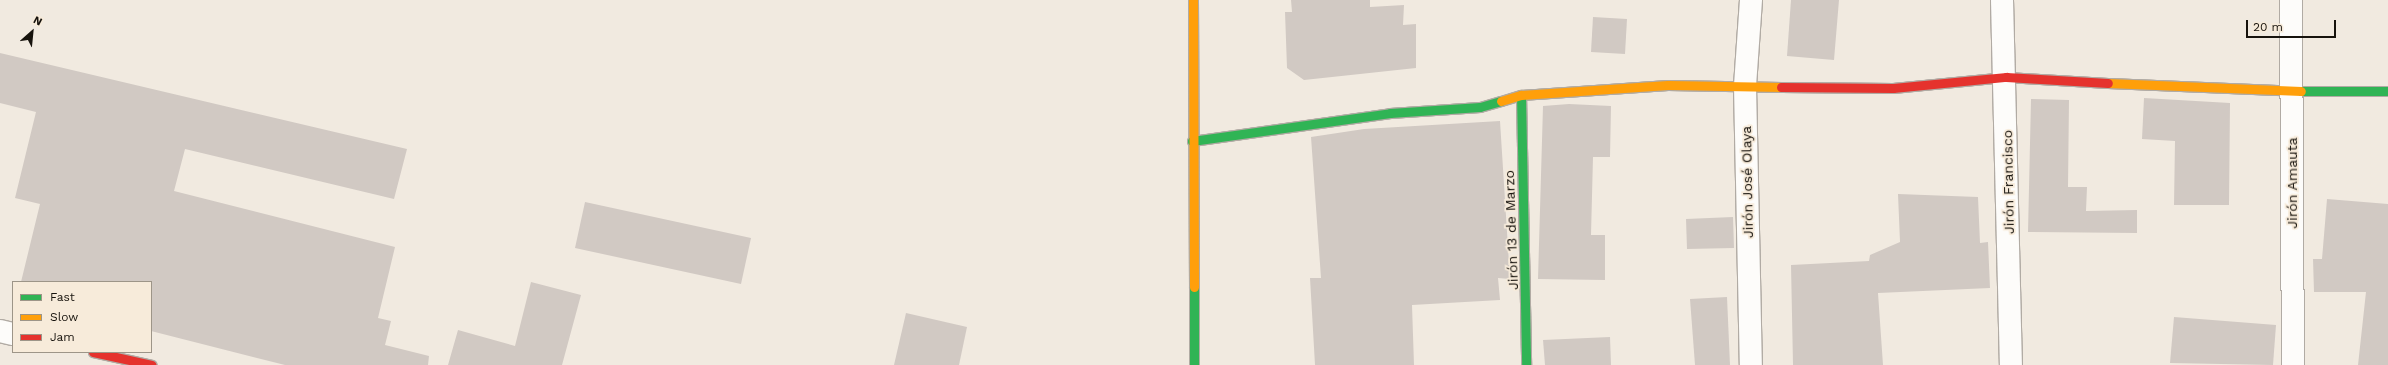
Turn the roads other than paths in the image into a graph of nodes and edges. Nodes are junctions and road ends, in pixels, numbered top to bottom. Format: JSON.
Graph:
{"nodes":[{"id":1,"x":1193,"y":0,"type":"edge"},
{"id":2,"x":1751,"y":0,"type":"edge"},
{"id":3,"x":2002,"y":0,"type":"edge"},
{"id":4,"x":2291,"y":0,"type":"edge"},
{"id":5,"x":2006,"y":77,"type":"junction"},
{"id":6,"x":1745,"y":86,"type":"junction"},
{"id":7,"x":2291,"y":91,"type":"junction"},
{"id":8,"x":2388,"y":91,"type":"edge"},
{"id":9,"x":1521,"y":95,"type":"junction"},
{"id":10,"x":1192,"y":141,"type":"junction"},
{"id":11,"x":0,"y":331,"type":"edge"},
{"id":12,"x":12,"y":334,"type":"edge"},
{"id":13,"x":98,"y":353,"type":"edge"},
{"id":14,"x":152,"y":365,"type":"edge"},
{"id":15,"x":1194,"y":365,"type":"edge"},
{"id":16,"x":1526,"y":365,"type":"edge"},
{"id":17,"x":1751,"y":365,"type":"edge"},
{"id":18,"x":2011,"y":365,"type":"edge"},
{"id":19,"x":2292,"y":365,"type":"edge"}],
"edges":[{"from":1,"to":10,"type":"main road"},
{"from":2,"to":6,"type":"street","name":"Jirón José Olaya"},
{"from":3,"to":5,"type":"street","name":"Jirón Francisco"},
{"from":4,"to":7,"type":"street","name":"Jirón Amauta"},
{"from":5,"to":6,"type":"main road"},
{"from":5,"to":7,"type":"main road"},
{"from":5,"to":18,"type":"street","name":"Jirón Francisco"},
{"from":6,"to":9,"type":"main road"},
{"from":6,"to":17,"type":"street","name":"Jirón José Olaya"},
{"from":7,"to":8,"type":"main road"},
{"from":7,"to":19,"type":"street","name":"Jirón Amauta"},
{"from":9,"to":10,"type":"main road"},
{"from":9,"to":16,"type":"main road","name":"Jirón 13 de Marzo"},
{"from":10,"to":15,"type":"main road"},
{"from":11,"to":12,"type":"street"},
{"from":13,"to":14,"type":"main road"}]}
